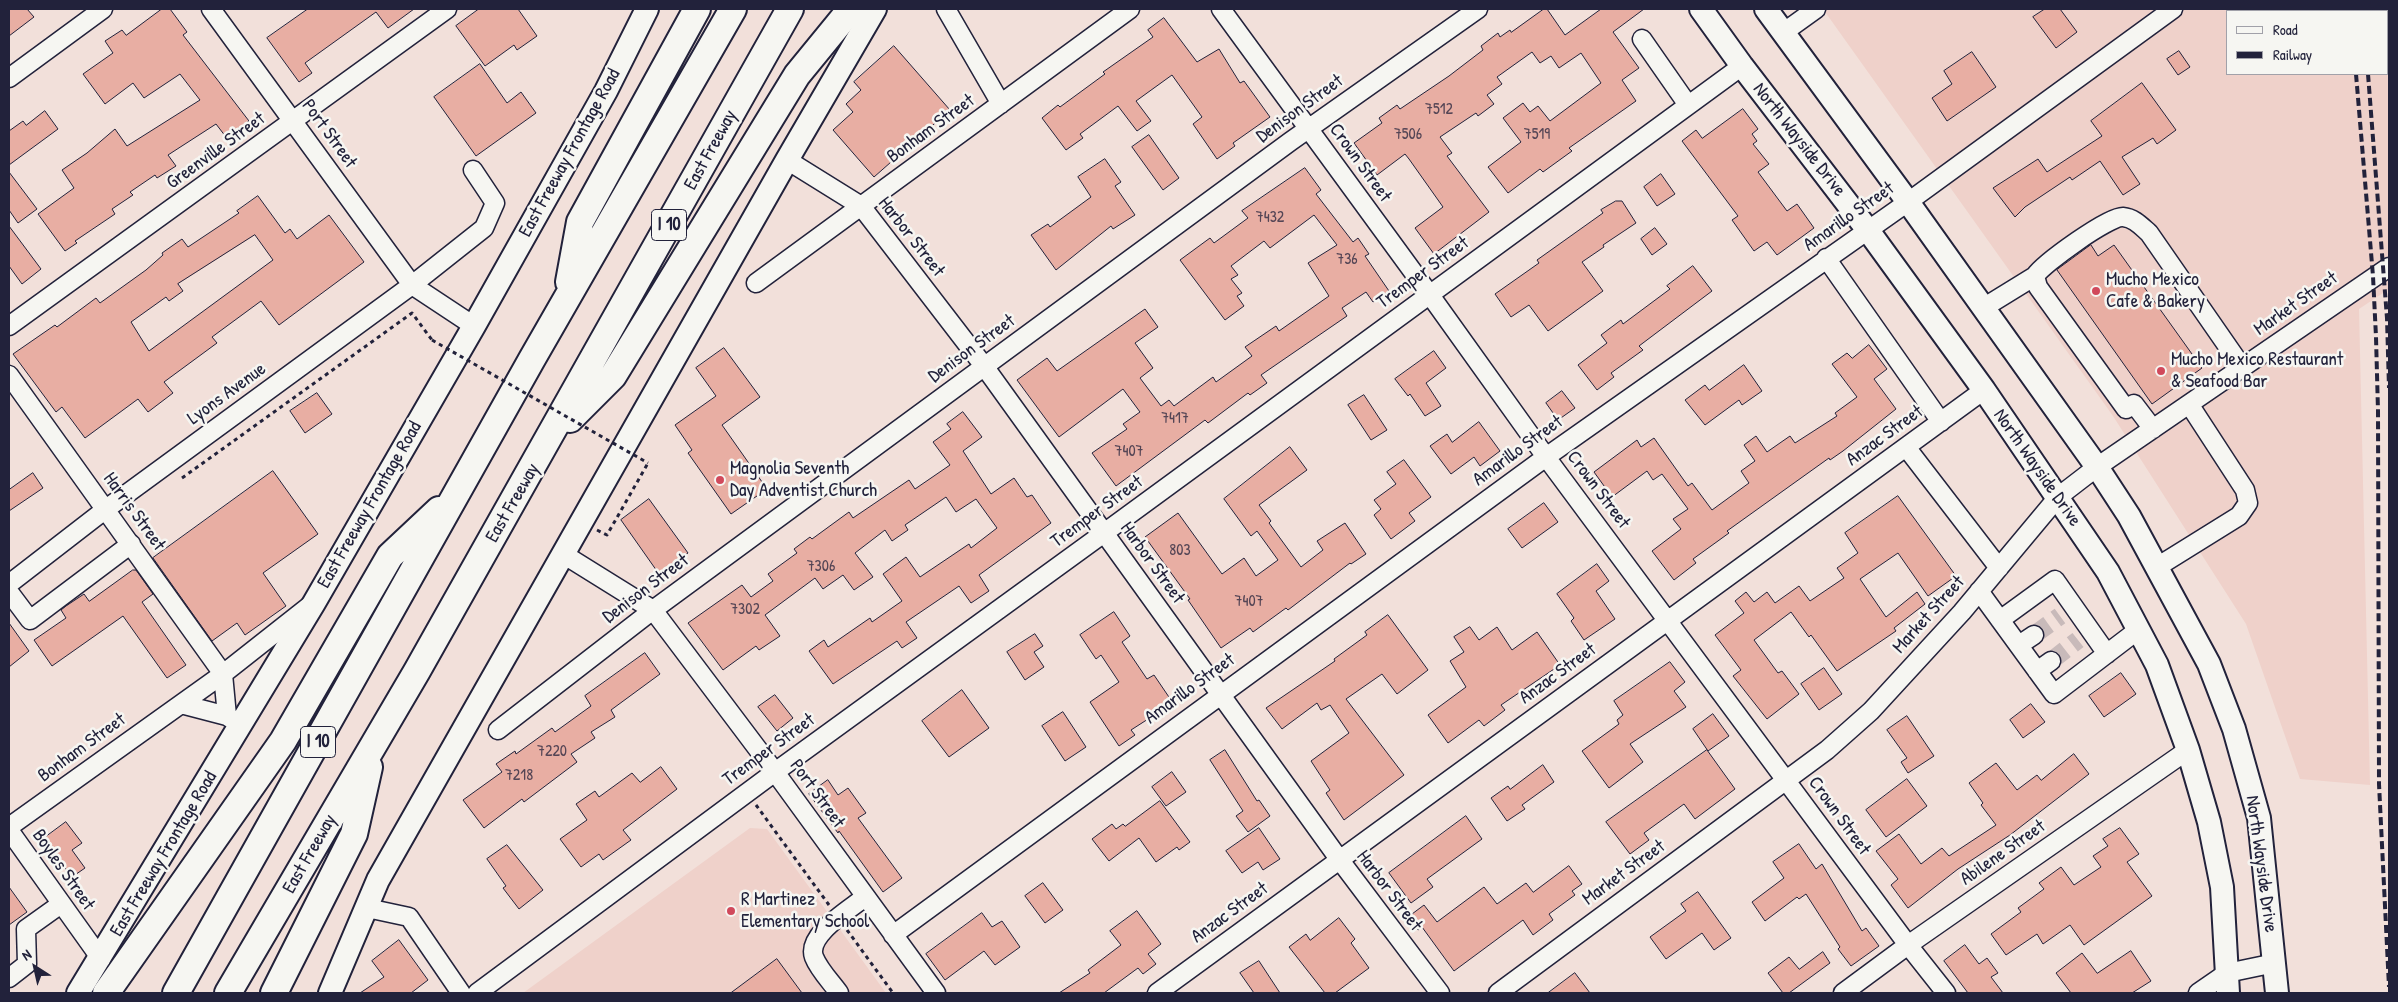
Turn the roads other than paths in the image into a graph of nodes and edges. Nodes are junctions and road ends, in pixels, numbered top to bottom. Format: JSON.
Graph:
{"nodes":[{"id":1,"x":104,"y":9,"type":"edge"},
{"id":2,"x":211,"y":9,"type":"edge"},
{"id":3,"x":447,"y":9,"type":"edge"},
{"id":4,"x":647,"y":9,"type":"edge"},
{"id":5,"x":697,"y":9,"type":"edge"},
{"id":6,"x":733,"y":9,"type":"edge"},
{"id":7,"x":790,"y":9,"type":"edge"},
{"id":8,"x":851,"y":9,"type":"edge"},
{"id":9,"x":875,"y":9,"type":"edge"},
{"id":10,"x":946,"y":9,"type":"edge"},
{"id":11,"x":1130,"y":9,"type":"edge"},
{"id":12,"x":1221,"y":9,"type":"edge"},
{"id":13,"x":1478,"y":9,"type":"edge"},
{"id":14,"x":1701,"y":9,"type":"edge"},
{"id":15,"x":1766,"y":9,"type":"edge"},
{"id":16,"x":1816,"y":9,"type":"edge"},
{"id":17,"x":2173,"y":9,"type":"edge"},
{"id":18,"x":1784,"y":32,"type":"junction"},
{"id":19,"x":1642,"y":39,"type":"dead end"},
{"id":20,"x":1742,"y":66,"type":"junction"},
{"id":21,"x":9,"y":78,"type":"edge"},
{"id":22,"x":1001,"y":104,"type":"junction"},
{"id":23,"x":1688,"y":105,"type":"junction"},
{"id":24,"x":294,"y":121,"type":"junction"},
{"id":25,"x":1309,"y":128,"type":"junction"},
{"id":26,"x":787,"y":160,"type":"junction"},
{"id":27,"x":472,"y":170,"type":"dead end"},
{"id":28,"x":1908,"y":202,"type":"junction"},
{"id":29,"x":861,"y":206,"type":"junction"},
{"id":30,"x":1867,"y":229,"type":"junction"},
{"id":31,"x":1826,"y":258,"type":"junction"},
{"id":32,"x":2389,"y":267,"type":"edge"},
{"id":33,"x":2035,"y":276,"type":"junction"},
{"id":34,"x":756,"y":283,"type":"dead end"},
{"id":35,"x":412,"y":284,"type":"junction"},
{"id":36,"x":1430,"y":294,"type":"junction"},
{"id":37,"x":566,"y":301,"type":"junction"},
{"id":38,"x":1983,"y":308,"type":"junction"},
{"id":39,"x":9,"y":326,"type":"edge"},
{"id":40,"x":474,"y":326,"type":"junction"},
{"id":41,"x":984,"y":366,"type":"junction"},
{"id":42,"x":2242,"y":367,"type":"junction"},
{"id":43,"x":9,"y":375,"type":"edge"},
{"id":44,"x":1984,"y":390,"type":"junction"},
{"id":45,"x":2189,"y":404,"type":"junction"},
{"id":46,"x":1941,"y":422,"type":"junction"},
{"id":47,"x":2153,"y":429,"type":"junction"},
{"id":48,"x":548,"y":441,"type":"junction"},
{"id":49,"x":1906,"y":447,"type":"junction"},
{"id":50,"x":1546,"y":457,"type":"junction"},
{"id":51,"x":2097,"y":468,"type":"junction"},
{"id":52,"x":459,"y":491,"type":"junction"},
{"id":53,"x":2058,"y":498,"type":"junction"},
{"id":54,"x":106,"y":509,"type":"junction"},
{"id":55,"x":1104,"y":534,"type":"junction"},
{"id":56,"x":131,"y":544,"type":"junction"},
{"id":57,"x":570,"y":559,"type":"junction"},
{"id":58,"x":2157,"y":567,"type":"junction"},
{"id":59,"x":1999,"y":568,"type":"junction"},
{"id":60,"x":9,"y":584,"type":"edge"},
{"id":61,"x":1979,"y":591,"type":"junction"},
{"id":62,"x":9,"y":592,"type":"edge"},
{"id":63,"x":314,"y":603,"type":"junction"},
{"id":64,"x":653,"y":610,"type":"junction"},
{"id":65,"x":2000,"y":620,"type":"junction"},
{"id":66,"x":1666,"y":621,"type":"junction"},
{"id":67,"x":2138,"y":630,"type":"junction"},
{"id":68,"x":2034,"y":635,"type":"tunnel mouth"},
{"id":69,"x":2019,"y":646,"type":"junction"},
{"id":70,"x":2107,"y":654,"type":"junction"},
{"id":71,"x":223,"y":674,"type":"junction"},
{"id":72,"x":1221,"y":693,"type":"junction"},
{"id":73,"x":181,"y":704,"type":"junction"},
{"id":74,"x":234,"y":720,"type":"junction"},
{"id":75,"x":498,"y":730,"type":"dead end"},
{"id":76,"x":375,"y":744,"type":"junction"},
{"id":77,"x":2188,"y":750,"type":"junction"},
{"id":78,"x":775,"y":772,"type":"junction"},
{"id":79,"x":1786,"y":780,"type":"junction"},
{"id":80,"x":9,"y":829,"type":"edge"},
{"id":81,"x":1339,"y":859,"type":"junction"},
{"id":82,"x":864,"y":897,"type":"junction"},
{"id":83,"x":61,"y":904,"type":"junction"},
{"id":84,"x":366,"y":908,"type":"junction"},
{"id":85,"x":893,"y":935,"type":"junction"},
{"id":86,"x":1908,"y":945,"type":"junction"},
{"id":87,"x":101,"y":959,"type":"junction"},
{"id":88,"x":2275,"y":963,"type":"junction"},
{"id":89,"x":9,"y":978,"type":"edge"},
{"id":90,"x":2228,"y":983,"type":"edge"},
{"id":91,"x":78,"y":993,"type":"edge"},
{"id":92,"x":106,"y":993,"type":"edge"},
{"id":93,"x":176,"y":993,"type":"edge"},
{"id":94,"x":228,"y":993,"type":"edge"},
{"id":95,"x":274,"y":993,"type":"edge"},
{"id":96,"x":330,"y":993,"type":"edge"},
{"id":97,"x":461,"y":993,"type":"edge"},
{"id":98,"x":477,"y":993,"type":"edge"},
{"id":99,"x":839,"y":993,"type":"edge"},
{"id":100,"x":936,"y":993,"type":"edge"},
{"id":101,"x":1158,"y":993,"type":"edge"},
{"id":102,"x":1440,"y":993,"type":"edge"},
{"id":103,"x":1498,"y":993,"type":"edge"},
{"id":104,"x":1843,"y":993,"type":"edge"},
{"id":105,"x":1946,"y":993,"type":"edge"},
{"id":106,"x":2198,"y":993,"type":"edge"},
{"id":107,"x":2277,"y":993,"type":"edge"}],
"edges":[{"from":1,"to":21,"type":"street"},
{"from":2,"to":24,"type":"street","name":"Port Street"},
{"from":3,"to":24,"type":"street","name":"Greenville Street"},
{"from":4,"to":40,"type":"main road","name":"East Freeway Frontage Road"},
{"from":5,"to":37,"type":"highway"},
{"from":6,"to":37,"type":"highway","number":"I 10"},
{"from":7,"to":48,"type":"highway","name":"East Freeway","number":"I 10"},
{"from":8,"to":48,"type":"highway"},
{"from":9,"to":26,"type":"main road"},
{"from":10,"to":22,"type":"street"},
{"from":11,"to":22,"type":"street","name":"Bonham Street"},
{"from":12,"to":25,"type":"street","name":"Crown Street"},
{"from":13,"to":25,"type":"street","name":"Denison Street"},
{"from":14,"to":20,"type":"main road","name":"North Wayside Drive"},
{"from":15,"to":18,"type":"main road","name":"North Wayside Drive"},
{"from":16,"to":18,"type":"street"},
{"from":17,"to":28,"type":"street","name":"Amarillo Street"},
{"from":18,"to":28,"type":"main road","name":"North Wayside Drive"},
{"from":19,"to":23,"type":"street"},
{"from":20,"to":23,"type":"street","name":"Tremper Street"},
{"from":20,"to":30,"type":"main road","name":"North Wayside Drive"},
{"from":22,"to":29,"type":"street","name":"Bonham Street"},
{"from":23,"to":36,"type":"street","name":"Tremper Street"},
{"from":24,"to":35,"type":"street","name":"Port Street"},
{"from":24,"to":39,"type":"street","name":"Greenville Street"},
{"from":25,"to":36,"type":"street","name":"Crown Street"},
{"from":25,"to":41,"type":"street","name":"Denison Street"},
{"from":26,"to":29,"type":"street","name":"Harbor Street"},
{"from":26,"to":57,"type":"main road"},
{"from":27,"to":35,"type":"street","name":"Lyons Avenue"},
{"from":28,"to":30,"type":"street","name":"Amarillo Street"},
{"from":28,"to":38,"type":"main road","name":"North Wayside Drive"},
{"from":29,"to":34,"type":"street","name":"Bonham Street"},
{"from":29,"to":41,"type":"street","name":"Harbor Street"},
{"from":30,"to":31,"type":"street","name":"Amarillo Street"},
{"from":30,"to":44,"type":"main road","name":"North Wayside Drive"},
{"from":31,"to":46,"type":"street"},
{"from":31,"to":50,"type":"street","name":"Amarillo Street"},
{"from":32,"to":42,"type":"street","name":"Market Street"},
{"from":33,"to":38,"type":"street"},
{"from":33,"to":42,"type":"street"},
{"from":33,"to":47,"type":"street"},
{"from":35,"to":40,"type":"street"},
{"from":35,"to":54,"type":"street","name":"Lyons Avenue"},
{"from":36,"to":50,"type":"street","name":"Crown Street"},
{"from":36,"to":55,"type":"street","name":"Tremper Street"},
{"from":37,"to":52,"type":"highway","number":"I 10"},
{"from":38,"to":51,"type":"main road","name":"North Wayside Drive"},
{"from":40,"to":63,"type":"main road","name":"East Freeway Frontage Road"},
{"from":41,"to":55,"type":"street","name":"Harbor Street"},
{"from":41,"to":64,"type":"street","name":"Denison Street"},
{"from":42,"to":45,"type":"street","name":"Market Street"},
{"from":43,"to":54,"type":"street","name":"Harris Street"},
{"from":44,"to":46,"type":"street","name":"Anzac Street"},
{"from":44,"to":53,"type":"main road","name":"North Wayside Drive"},
{"from":45,"to":47,"type":"street","name":"Market Street"},
{"from":45,"to":58,"type":"street"},
{"from":46,"to":49,"type":"street","name":"Anzac Street"},
{"from":47,"to":51,"type":"street","name":"Market Street"},
{"from":48,"to":76,"type":"highway","name":"East Freeway","number":"I 10"},
{"from":49,"to":59,"type":"street"},
{"from":49,"to":66,"type":"street","name":"Anzac Street"},
{"from":50,"to":66,"type":"street","name":"Crown Street"},
{"from":50,"to":72,"type":"street","name":"Amarillo Street"},
{"from":51,"to":53,"type":"street","name":"Market Street"},
{"from":51,"to":58,"type":"main road","name":"North Wayside Drive"},
{"from":52,"to":92,"type":"highway"},
{"from":52,"to":93,"type":"highway","number":"I 10"},
{"from":53,"to":59,"type":"street","name":"Market Street"},
{"from":53,"to":67,"type":"main road","name":"North Wayside Drive"},
{"from":54,"to":56,"type":"street","name":"Harris Street"},
{"from":54,"to":60,"type":"street","name":"Lyons Avenue"},
{"from":55,"to":72,"type":"street","name":"Harbor Street"},
{"from":55,"to":78,"type":"street","name":"Tremper Street"},
{"from":56,"to":62,"type":"street"},
{"from":56,"to":71,"type":"street","name":"Harris Street"},
{"from":57,"to":64,"type":"street","name":"Port Street"},
{"from":57,"to":84,"type":"main road"},
{"from":58,"to":88,"type":"main road","name":"North Wayside Drive"},
{"from":59,"to":61,"type":"street","name":"Market Street"},
{"from":61,"to":65,"type":"street"},
{"from":61,"to":79,"type":"street","name":"Market Street"},
{"from":63,"to":71,"type":"street","name":"Bonham Street"},
{"from":63,"to":74,"type":"main road","name":"East Freeway Frontage Road"},
{"from":64,"to":75,"type":"street","name":"Denison Street"},
{"from":64,"to":78,"type":"street","name":"Port Street"},
{"from":65,"to":69,"type":"street"},
{"from":65,"to":70,"type":"street"},
{"from":66,"to":79,"type":"street","name":"Crown Street"},
{"from":66,"to":81,"type":"street","name":"Anzac Street"},
{"from":67,"to":70,"type":"street"},
{"from":67,"to":77,"type":"main road","name":"North Wayside Drive"},
{"from":68,"to":69,"type":"street"},
{"from":69,"to":70,"type":"street"},
{"from":71,"to":73,"type":"street","name":"Bonham Street"},
{"from":71,"to":74,"type":"street"},
{"from":72,"to":81,"type":"street","name":"Harbor Street"},
{"from":72,"to":85,"type":"street","name":"Amarillo Street"},
{"from":73,"to":74,"type":"street"},
{"from":73,"to":80,"type":"street","name":"Bonham Street"},
{"from":74,"to":87,"type":"main road","name":"East Freeway Frontage Road"},
{"from":76,"to":94,"type":"highway","name":"East Freeway","number":"I 10"},
{"from":76,"to":95,"type":"highway"},
{"from":77,"to":86,"type":"street","name":"Abilene Street"},
{"from":77,"to":90,"type":"main road","name":"North Wayside Drive"},
{"from":78,"to":82,"type":"street","name":"Port Street"},
{"from":78,"to":98,"type":"street","name":"Tremper Street"},
{"from":79,"to":86,"type":"street","name":"Crown Street"},
{"from":79,"to":103,"type":"street","name":"Market Street"},
{"from":80,"to":83,"type":"street","name":"Boyles Street"},
{"from":81,"to":101,"type":"street","name":"Anzac Street"},
{"from":81,"to":102,"type":"street","name":"Harbor Street"},
{"from":82,"to":85,"type":"street","name":"Port Street"},
{"from":82,"to":99,"type":"street"},
{"from":83,"to":87,"type":"street","name":"Boyles Street"},
{"from":83,"to":89,"type":"street"},
{"from":84,"to":96,"type":"main road"},
{"from":84,"to":97,"type":"street"},
{"from":85,"to":100,"type":"street","name":"Port Street"},
{"from":86,"to":104,"type":"street","name":"Abilene Street"},
{"from":86,"to":105,"type":"street","name":"Crown Street"},
{"from":87,"to":91,"type":"main road","name":"East Freeway Frontage Road"},
{"from":88,"to":90,"type":"street"},
{"from":88,"to":107,"type":"main road","name":"North Wayside Drive"},
{"from":90,"to":106,"type":"street"}]}
